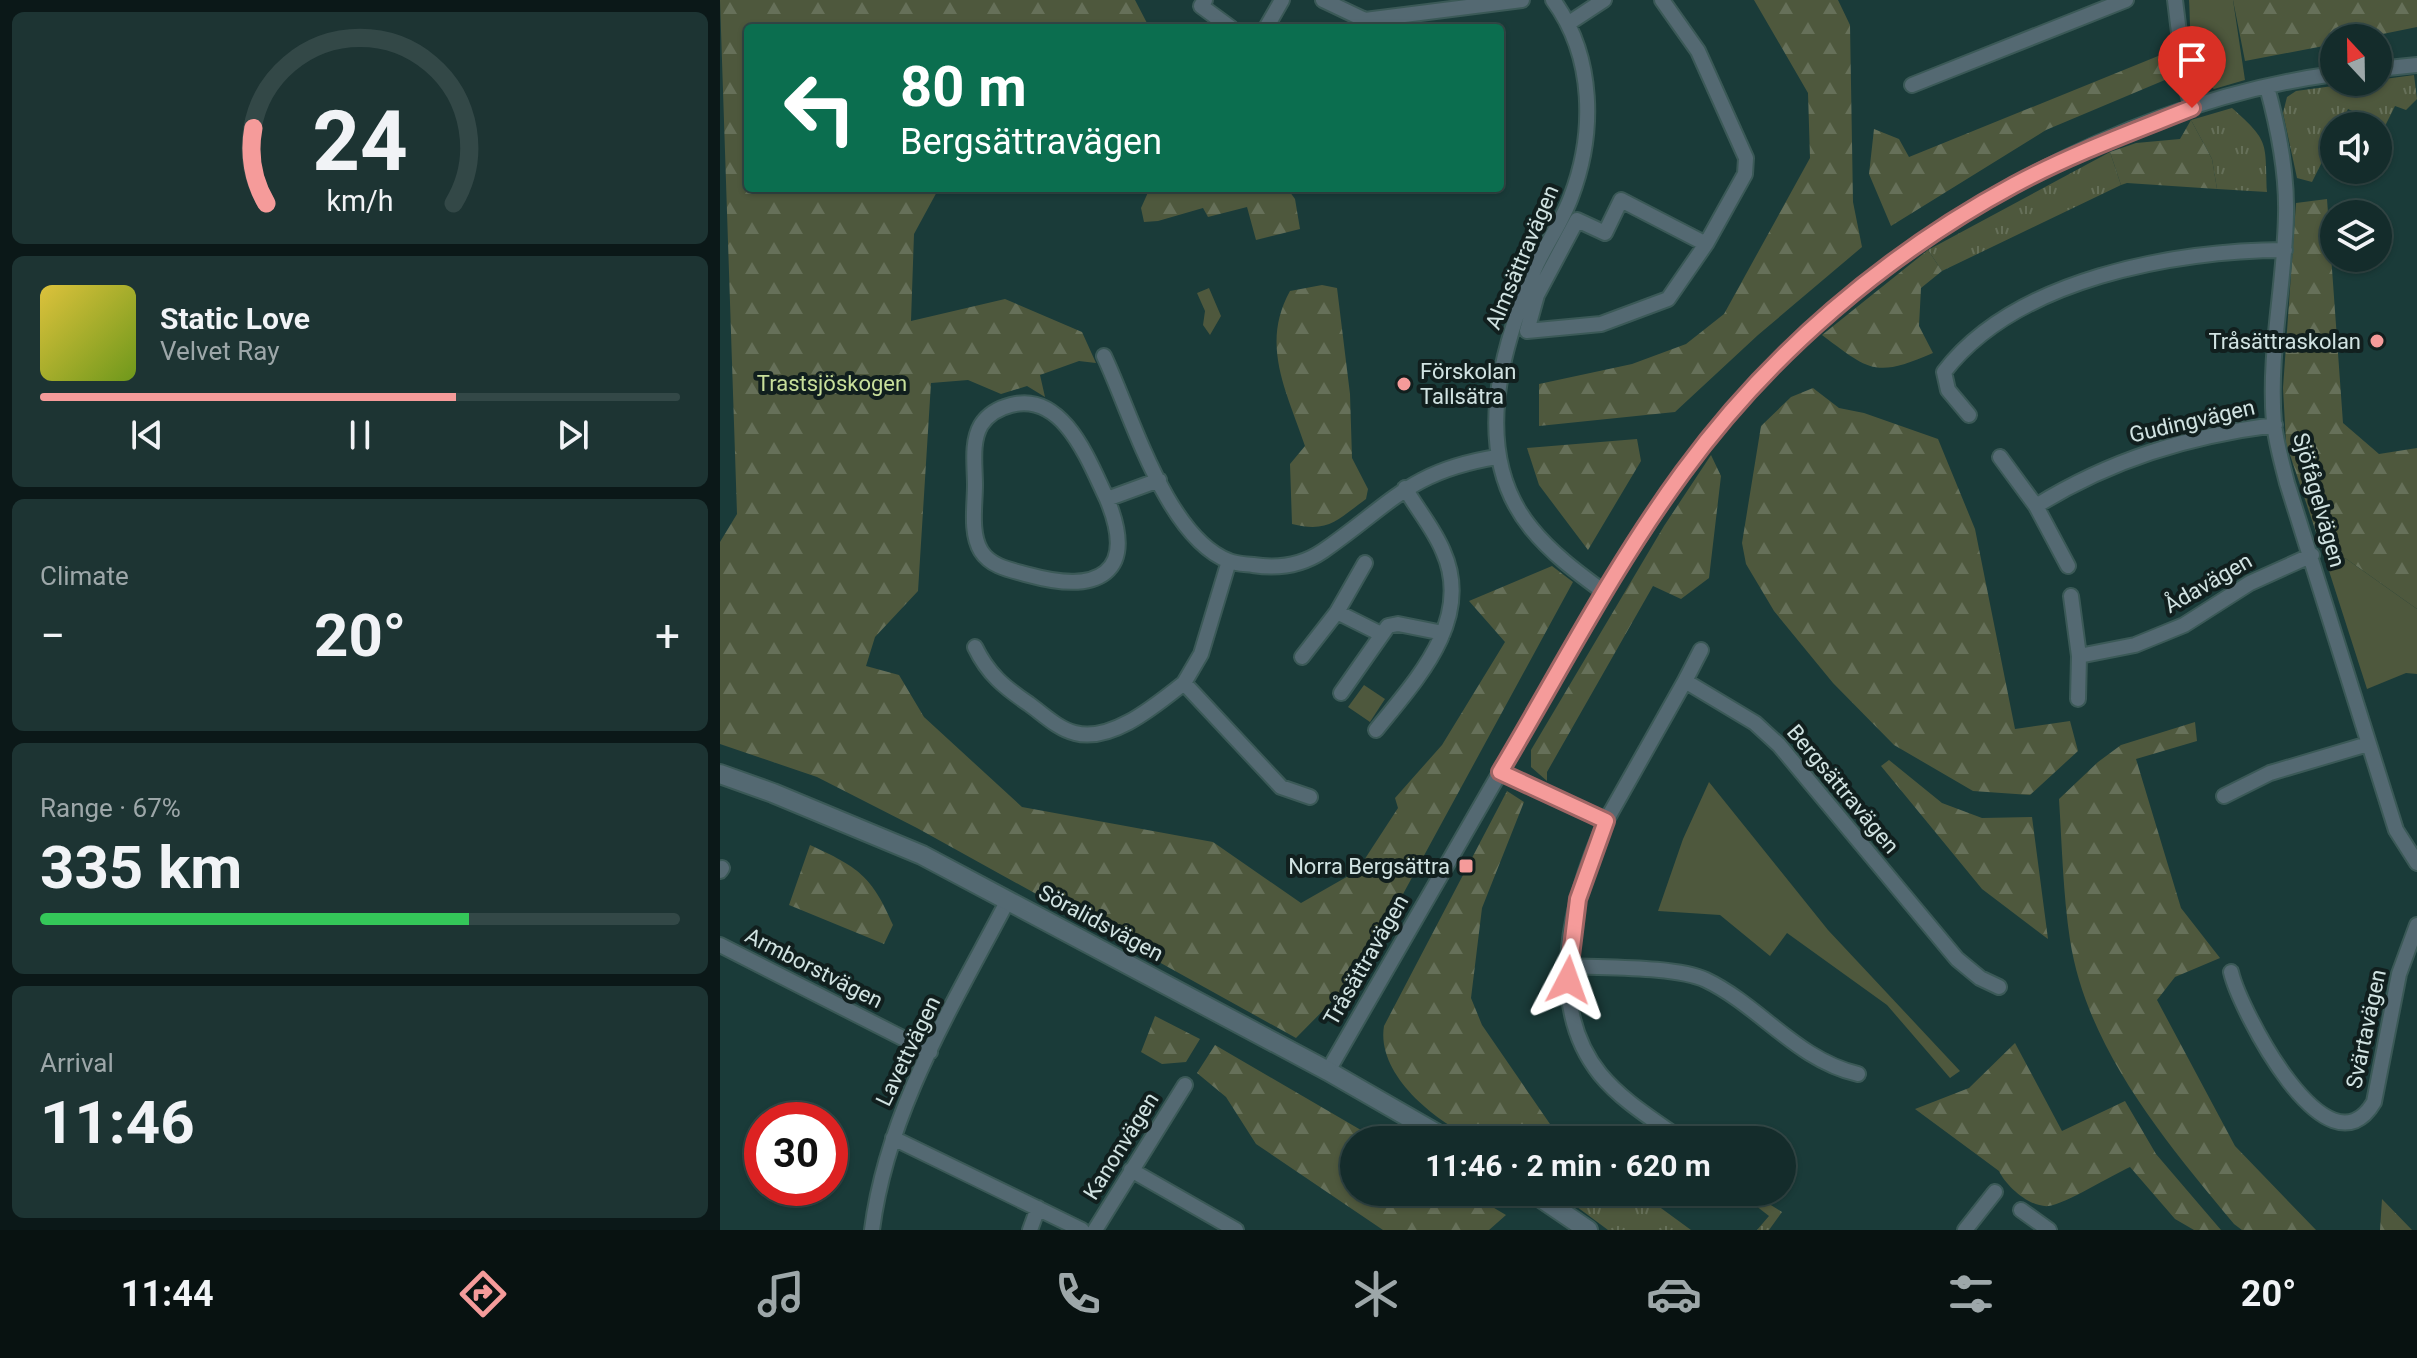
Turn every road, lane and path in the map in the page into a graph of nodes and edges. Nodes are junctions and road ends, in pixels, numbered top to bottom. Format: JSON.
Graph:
{"nodes":[{"id":1,"x":1205,"y":0,"type":"edge"},
{"id":2,"x":1282,"y":0,"type":"edge"},
{"id":3,"x":1323,"y":0,"type":"edge"},
{"id":4,"x":1522,"y":0,"type":"edge"},
{"id":5,"x":1553,"y":0,"type":"edge"},
{"id":6,"x":1604,"y":0,"type":"edge"},
{"id":7,"x":1662,"y":0,"type":"edge"},
{"id":8,"x":2126,"y":0,"type":"edge"},
{"id":9,"x":2175,"y":0,"type":"edge"},
{"id":10,"x":1569,"y":23,"type":"junction"},
{"id":11,"x":1226,"y":24,"type":"edge"},
{"id":12,"x":1268,"y":24,"type":"edge"},
{"id":13,"x":2417,"y":65,"type":"edge"},
{"id":14,"x":2392,"y":68,"type":"edge"},
{"id":15,"x":2320,"y":77,"type":"edge"},
{"id":16,"x":1912,"y":85,"type":"dead end"},
{"id":17,"x":2267,"y":87,"type":"junction"},
{"id":18,"x":2192,"y":108,"type":"junction"},
{"id":19,"x":1706,"y":244,"type":"junction"},
{"id":20,"x":2285,"y":250,"type":"junction"},
{"id":21,"x":1104,"y":356,"type":"dead end"},
{"id":22,"x":1969,"y":415,"type":"dead end"},
{"id":23,"x":2275,"y":425,"type":"junction"},
{"id":24,"x":1497,"y":457,"type":"junction"},
{"id":25,"x":2000,"y":457,"type":"dead end"},
{"id":26,"x":1159,"y":480,"type":"junction"},
{"id":27,"x":1405,"y":488,"type":"junction"},
{"id":28,"x":1107,"y":499,"type":"junction"},
{"id":29,"x":2036,"y":506,"type":"junction"},
{"id":30,"x":2312,"y":555,"type":"junction"},
{"id":31,"x":1229,"y":561,"type":"junction"},
{"id":32,"x":1365,"y":563,"type":"dead end"},
{"id":33,"x":2068,"y":566,"type":"dead end"},
{"id":34,"x":1604,"y":592,"type":"junction"},
{"id":35,"x":2071,"y":596,"type":"dead end"},
{"id":36,"x":1337,"y":612,"type":"junction"},
{"id":37,"x":1443,"y":633,"type":"junction"},
{"id":38,"x":1381,"y":634,"type":"junction"},
{"id":39,"x":975,"y":647,"type":"dead end"},
{"id":40,"x":1701,"y":650,"type":"dead end"},
{"id":41,"x":2079,"y":656,"type":"junction"},
{"id":42,"x":1302,"y":657,"type":"dead end"},
{"id":43,"x":1685,"y":681,"type":"junction"},
{"id":44,"x":1184,"y":683,"type":"junction"},
{"id":45,"x":1341,"y":693,"type":"dead end"},
{"id":46,"x":2078,"y":699,"type":"dead end"},
{"id":47,"x":1376,"y":730,"type":"dead end"},
{"id":48,"x":2368,"y":744,"type":"junction"},
{"id":49,"x":1500,"y":772,"type":"junction"},
{"id":50,"x":720,"y":774,"type":"edge"},
{"id":51,"x":2224,"y":796,"type":"dead end"},
{"id":52,"x":1310,"y":797,"type":"dead end"},
{"id":53,"x":1606,"y":821,"type":"junction"},
{"id":54,"x":2417,"y":863,"type":"edge"},
{"id":55,"x":1008,"y":900,"type":"junction"},
{"id":56,"x":2417,"y":925,"type":"edge"},
{"id":57,"x":720,"y":945,"type":"edge"},
{"id":58,"x":1570,"y":966,"type":"junction"},
{"id":59,"x":2231,"y":972,"type":"dead end"},
{"id":60,"x":1999,"y":987,"type":"dead end"},
{"id":61,"x":930,"y":1052,"type":"junction"},
{"id":62,"x":1328,"y":1071,"type":"junction"},
{"id":63,"x":1858,"y":1074,"type":"dead end"},
{"id":64,"x":1185,"y":1085,"type":"dead end"},
{"id":65,"x":1424,"y":1126,"type":"edge"},
{"id":66,"x":1663,"y":1126,"type":"edge"},
{"id":67,"x":893,"y":1138,"type":"junction"},
{"id":68,"x":1131,"y":1170,"type":"junction"},
{"id":69,"x":1995,"y":1192,"type":"dead end"},
{"id":70,"x":1553,"y":1206,"type":"edge"},
{"id":71,"x":1038,"y":1208,"type":"junction"},
{"id":72,"x":2021,"y":1210,"type":"dead end"},
{"id":73,"x":872,"y":1230,"type":"edge"},
{"id":74,"x":1030,"y":1230,"type":"edge"},
{"id":75,"x":1082,"y":1230,"type":"edge"},
{"id":76,"x":1095,"y":1230,"type":"edge"},
{"id":77,"x":1236,"y":1230,"type":"edge"},
{"id":78,"x":1588,"y":1230,"type":"edge"},
{"id":79,"x":1965,"y":1230,"type":"edge"},
{"id":80,"x":2049,"y":1230,"type":"edge"}],
"edges":[{"from":1,"to":11,"type":"street"},
{"from":2,"to":12,"type":"street"},
{"from":3,"to":4,"type":"street"},
{"from":5,"to":10,"type":"street","name":"Almsättravägen"},
{"from":6,"to":10,"type":"street"},
{"from":7,"to":19,"type":"street"},
{"from":8,"to":16,"type":"street"},
{"from":9,"to":18,"type":"street"},
{"from":10,"to":24,"type":"street","name":"Almsättravägen"},
{"from":13,"to":14,"type":"street"},
{"from":15,"to":17,"type":"street","name":"Tråsättravägen"},
{"from":17,"to":18,"type":"street","name":"Tråsättravägen"},
{"from":17,"to":20,"type":"street","name":"Sjöfågelvägen"},
{"from":18,"to":34,"type":"street","name":"Tråsättravägen"},
{"from":19,"to":19,"type":"street"},
{"from":20,"to":22,"type":"street"},
{"from":20,"to":23,"type":"street","name":"Sjöfågelvägen"},
{"from":21,"to":26,"type":"street"},
{"from":23,"to":29,"type":"street","name":"Gudingvägen"},
{"from":23,"to":30,"type":"street","name":"Sjöfågelvägen"},
{"from":24,"to":27,"type":"street"},
{"from":24,"to":34,"type":"street","name":"Almsättravägen"},
{"from":25,"to":29,"type":"street"},
{"from":26,"to":28,"type":"street"},
{"from":26,"to":31,"type":"street"},
{"from":27,"to":31,"type":"street"},
{"from":27,"to":37,"type":"street"},
{"from":28,"to":28,"type":"street"},
{"from":29,"to":33,"type":"street"},
{"from":30,"to":41,"type":"street","name":"Ådavägen"},
{"from":30,"to":48,"type":"street","name":"Sjöfågelvägen"},
{"from":31,"to":44,"type":"street"},
{"from":32,"to":36,"type":"street"},
{"from":34,"to":49,"type":"street","name":"Tråsättravägen"},
{"from":35,"to":41,"type":"street"},
{"from":36,"to":38,"type":"street"},
{"from":36,"to":42,"type":"street"},
{"from":37,"to":38,"type":"street"},
{"from":37,"to":47,"type":"street"},
{"from":38,"to":45,"type":"street"},
{"from":39,"to":44,"type":"street"},
{"from":40,"to":43,"type":"street"},
{"from":41,"to":46,"type":"street"},
{"from":43,"to":53,"type":"street"},
{"from":43,"to":60,"type":"street","name":"Bergsättravägen"},
{"from":44,"to":52,"type":"street"},
{"from":48,"to":51,"type":"street"},
{"from":48,"to":54,"type":"street","name":"Sjöfågelvägen"},
{"from":49,"to":53,"type":"street"},
{"from":49,"to":62,"type":"street","name":"Tråsättravägen"},
{"from":50,"to":55,"type":"street","name":"Söralidsvägen"},
{"from":53,"to":58,"type":"street"},
{"from":55,"to":61,"type":"street","name":"Lavettvägen"},
{"from":55,"to":62,"type":"street","name":"Söralidsvägen"},
{"from":56,"to":59,"type":"street","name":"Svärtavägen"},
{"from":57,"to":61,"type":"street","name":"Armborstvägen"},
{"from":58,"to":63,"type":"street"},
{"from":58,"to":66,"type":"street"},
{"from":61,"to":67,"type":"street","name":"Lavettvägen"},
{"from":62,"to":65,"type":"street","name":"Söralidsvägen"},
{"from":64,"to":68,"type":"street","name":"Kanonvägen"},
{"from":67,"to":71,"type":"street","name":"Kanonvägen"},
{"from":67,"to":73,"type":"street","name":"Lavettvägen"},
{"from":68,"to":76,"type":"street","name":"Kanonvägen"},
{"from":68,"to":77,"type":"street"},
{"from":69,"to":79,"type":"street"},
{"from":70,"to":78,"type":"street"},
{"from":71,"to":74,"type":"street"},
{"from":71,"to":75,"type":"street","name":"Kanonvägen"},
{"from":72,"to":80,"type":"street"}]}
